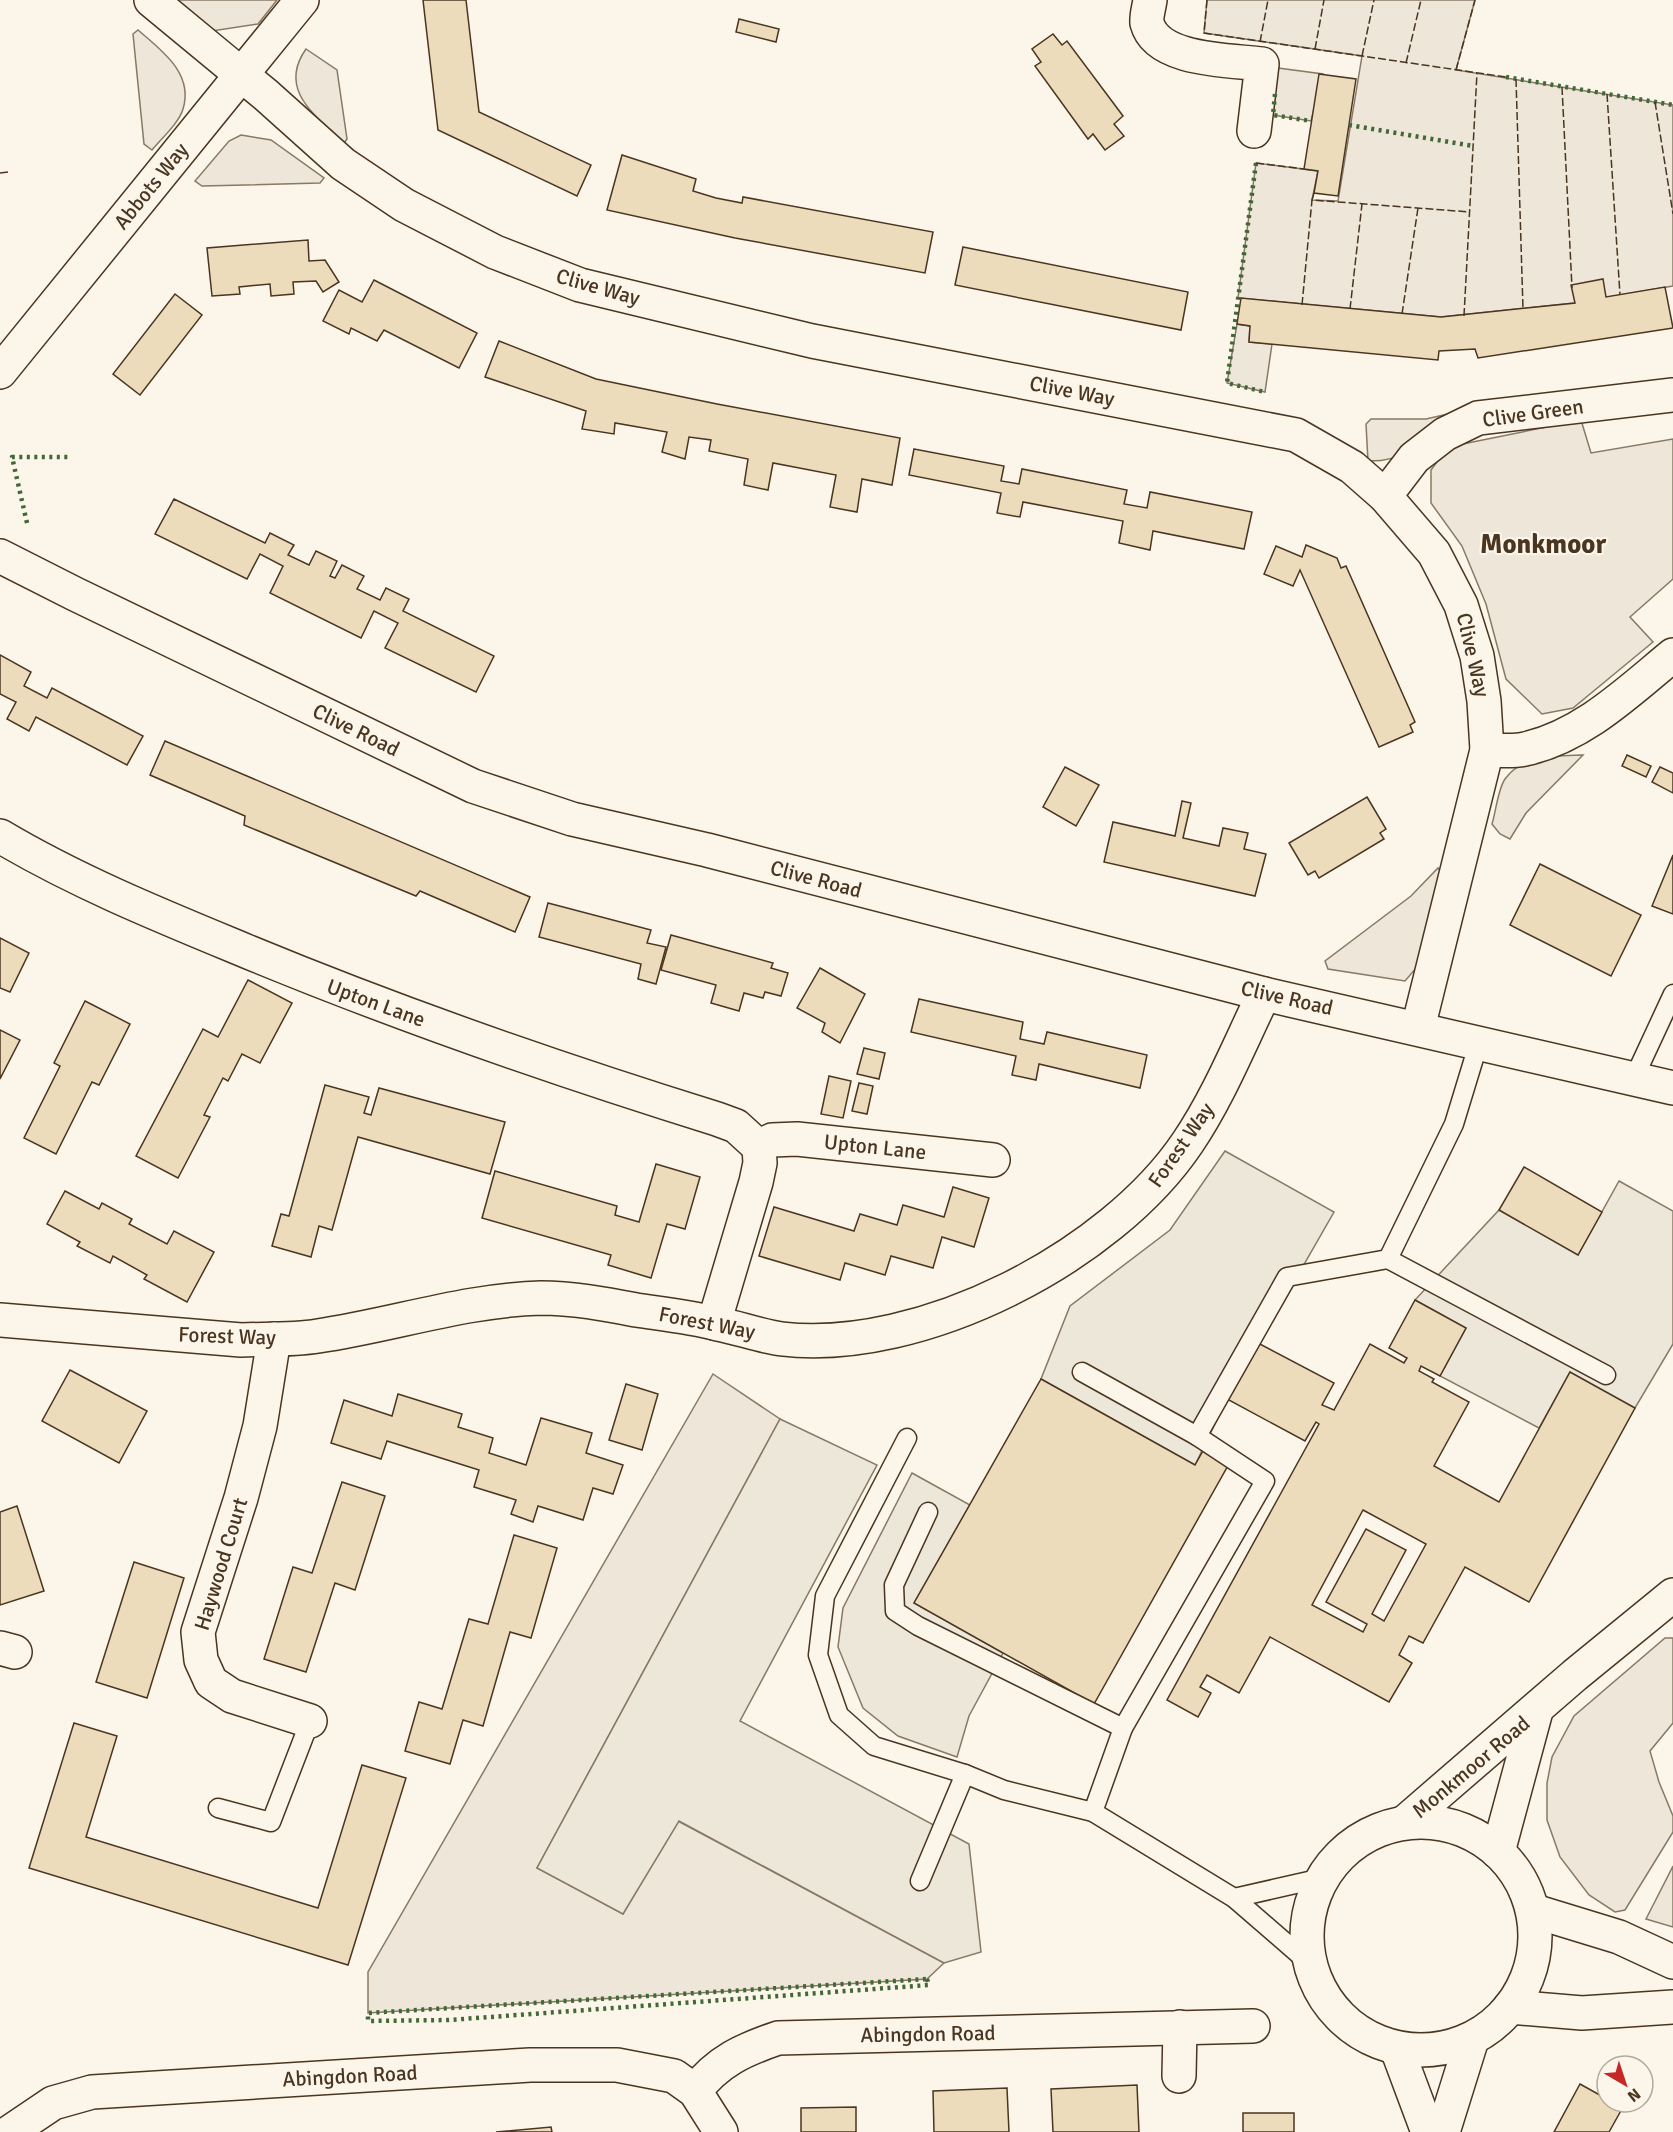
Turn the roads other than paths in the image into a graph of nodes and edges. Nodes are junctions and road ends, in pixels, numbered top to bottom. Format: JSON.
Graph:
{"nodes":[{"id":1,"x":151,"y":0,"type":"edge"},
{"id":2,"x":302,"y":0,"type":"edge"},
{"id":3,"x":1150,"y":0,"type":"edge"},
{"id":4,"x":242,"y":76,"type":"junction"},
{"id":5,"x":1254,"y":131,"type":"dead end"},
{"id":6,"x":0,"y":372,"type":"edge"},
{"id":7,"x":1673,"y":395,"type":"edge"},
{"id":8,"x":1386,"y":496,"type":"junction"},
{"id":9,"x":0,"y":556,"type":"edge"},
{"id":10,"x":1673,"y":655,"type":"edge"},
{"id":11,"x":1487,"y":750,"type":"junction"},
{"id":12,"x":0,"y":836,"type":"edge"},
{"id":13,"x":1264,"y":994,"type":"junction"},
{"id":14,"x":1673,"y":994,"type":"edge"},
{"id":15,"x":1418,"y":1028,"type":"junction"},
{"id":16,"x":1479,"y":1042,"type":"junction"},
{"id":17,"x":1634,"y":1078,"type":"junction"},
{"id":18,"x":1673,"y":1088,"type":"edge"},
{"id":19,"x":759,"y":1147,"type":"junction"},
{"id":20,"x":993,"y":1160,"type":"dead end"},
{"id":21,"x":1388,"y":1259,"type":"junction"},
{"id":22,"x":0,"y":1320,"type":"edge"},
{"id":23,"x":714,"y":1323,"type":"junction"},
{"id":24,"x":274,"y":1339,"type":"junction"},
{"id":25,"x":1082,"y":1372,"type":"dead end"},
{"id":26,"x":1606,"y":1375,"type":"dead end"},
{"id":27,"x":1197,"y":1436,"type":"junction"},
{"id":28,"x":907,"y":1438,"type":"dead end"},
{"id":29,"x":928,"y":1512,"type":"dead end"},
{"id":30,"x":1673,"y":1595,"type":"edge"},
{"id":31,"x":1536,"y":1711,"type":"junction"},
{"id":32,"x":310,"y":1720,"type":"joint"},
{"id":33,"x":1123,"y":1728,"type":"junction"},
{"id":34,"x":965,"y":1774,"type":"junction"},
{"id":35,"x":218,"y":1808,"type":"dead end"},
{"id":36,"x":1093,"y":1812,"type":"junction"},
{"id":37,"x":1405,"y":1822,"type":"junction"},
{"id":38,"x":1498,"y":1852,"type":"junction"},
{"id":39,"x":1322,"y":1878,"type":"junction"},
{"id":40,"x":920,"y":1881,"type":"dead end"},
{"id":41,"x":1234,"y":1898,"type":"junction"},
{"id":42,"x":1534,"y":1911,"type":"junction"},
{"id":43,"x":1673,"y":1962,"type":"edge"},
{"id":44,"x":1309,"y":1963,"type":"junction"},
{"id":45,"x":1510,"y":2007,"type":"junction"},
{"id":46,"x":1673,"y":2007,"type":"edge"},
{"id":47,"x":1254,"y":2026,"type":"dead end"},
{"id":48,"x":1180,"y":2027,"type":"junction"},
{"id":49,"x":1472,"y":2039,"type":"junction"},
{"id":50,"x":1398,"y":2049,"type":"junction"},
{"id":51,"x":1179,"y":2076,"type":"dead end"},
{"id":52,"x":695,"y":2091,"type":"junction"},
{"id":53,"x":10,"y":2132,"type":"edge"},
{"id":54,"x":721,"y":2132,"type":"edge"},
{"id":55,"x":1428,"y":2132,"type":"edge"},
{"id":56,"x":1443,"y":2132,"type":"edge"}],
"edges":[{"from":1,"to":4,"type":"street","name":"Clive Way"},
{"from":2,"to":4,"type":"street","name":"Abbots Way"},
{"from":3,"to":5,"type":"street"},
{"from":4,"to":6,"type":"street","name":"Abbots Way"},
{"from":4,"to":8,"type":"street","name":"Clive Way"},
{"from":7,"to":8,"type":"street","name":"Clive Green"},
{"from":8,"to":11,"type":"street","name":"Clive Way"},
{"from":9,"to":13,"type":"street","name":"Clive Road"},
{"from":10,"to":11,"type":"street"},
{"from":11,"to":15,"type":"street","name":"Clive Way"},
{"from":12,"to":19,"type":"street","name":"Upton Lane"},
{"from":13,"to":15,"type":"street","name":"Clive Road"},
{"from":13,"to":23,"type":"street","name":"Forest Way"},
{"from":14,"to":17,"type":"lane"},
{"from":15,"to":16,"type":"street","name":"Clive Road"},
{"from":16,"to":17,"type":"street","name":"Clive Road"},
{"from":16,"to":21,"type":"lane"},
{"from":17,"to":18,"type":"street","name":"Clive Road"},
{"from":19,"to":20,"type":"street","name":"Upton Lane"},
{"from":19,"to":23,"type":"street"},
{"from":21,"to":26,"type":"lane"},
{"from":21,"to":27,"type":"lane"},
{"from":22,"to":24,"type":"street","name":"Forest Way"},
{"from":23,"to":24,"type":"street","name":"Forest Way"},
{"from":24,"to":32,"type":"street","name":"Haywood Court"},
{"from":25,"to":27,"type":"lane"},
{"from":27,"to":33,"type":"lane"},
{"from":28,"to":34,"type":"lane"},
{"from":29,"to":33,"type":"lane"},
{"from":30,"to":31,"type":"street","name":"Monkmoor Road"},
{"from":31,"to":37,"type":"street","name":"Monkmoor Road"},
{"from":31,"to":38,"type":"street","name":"Monkmoor Road"},
{"from":32,"to":35,"type":"lane"},
{"from":33,"to":36,"type":"lane"},
{"from":34,"to":36,"type":"lane"},
{"from":34,"to":40,"type":"lane"},
{"from":36,"to":41,"type":"lane"},
{"from":37,"to":38,"type":"street"},
{"from":37,"to":39,"type":"street"},
{"from":38,"to":42,"type":"street"},
{"from":39,"to":41,"type":"lane"},
{"from":39,"to":44,"type":"street"},
{"from":41,"to":44,"type":"lane"},
{"from":42,"to":43,"type":"street"},
{"from":42,"to":45,"type":"street"},
{"from":44,"to":50,"type":"street"},
{"from":45,"to":46,"type":"street"},
{"from":45,"to":49,"type":"street"},
{"from":47,"to":48,"type":"street","name":"Abingdon Road"},
{"from":48,"to":51,"type":"street"},
{"from":48,"to":52,"type":"street","name":"Abingdon Road"},
{"from":49,"to":50,"type":"street"},
{"from":49,"to":56,"type":"street"},
{"from":50,"to":55,"type":"street"},
{"from":52,"to":53,"type":"street","name":"Abingdon Road"},
{"from":52,"to":54,"type":"street","name":"Abingdon Road"}]}
